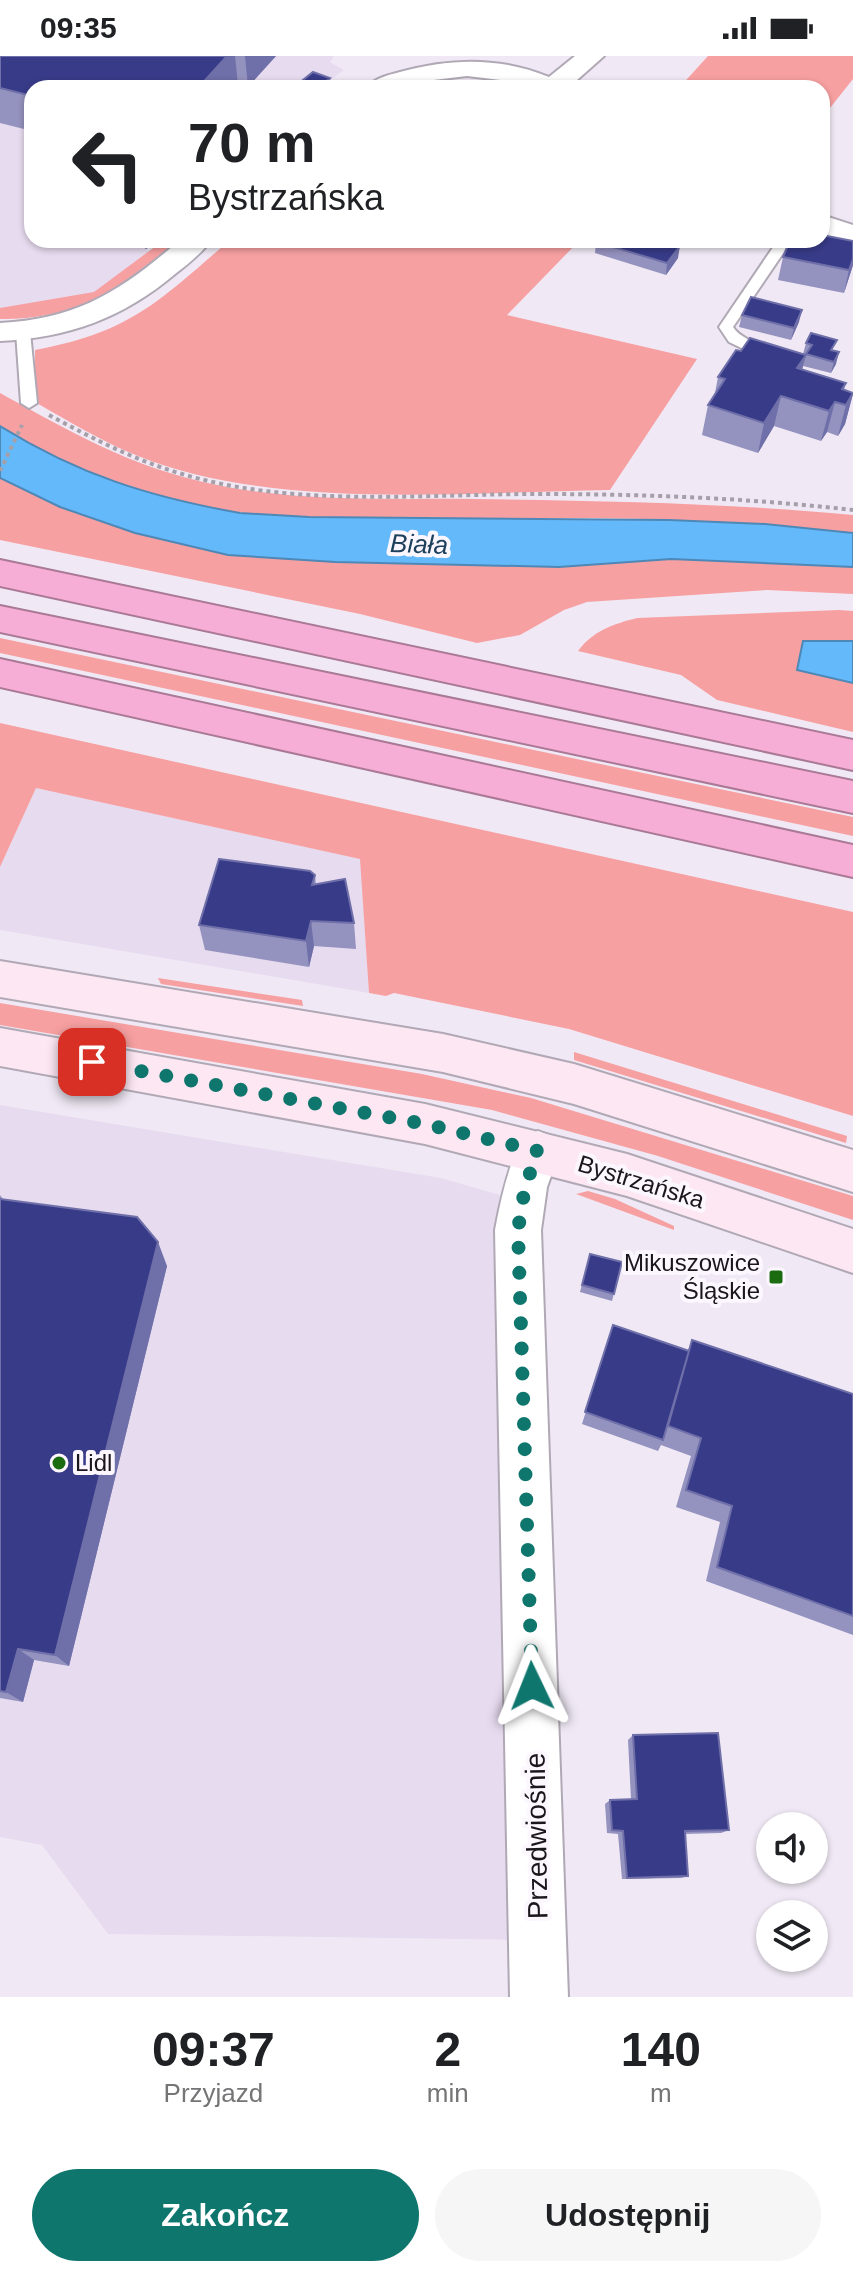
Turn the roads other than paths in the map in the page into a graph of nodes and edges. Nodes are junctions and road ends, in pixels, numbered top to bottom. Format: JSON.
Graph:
{"nodes":[{"id":1,"x":591,"y":56,"type":"edge"},
{"id":2,"x":403,"y":80,"type":"edge"},
{"id":3,"x":533,"y":80,"type":"edge"},
{"id":4,"x":562,"y":80,"type":"edge"},
{"id":5,"x":830,"y":227,"type":"edge"},
{"id":6,"x":853,"y":235,"type":"edge"},
{"id":7,"x":188,"y":248,"type":"edge"},
{"id":8,"x":780,"y":248,"type":"edge"},
{"id":9,"x":11,"y":332,"type":"edge"},
{"id":10,"x":752,"y":348,"type":"edge"},
{"id":11,"x":28,"y":408,"type":"road end"},
{"id":12,"x":0,"y":573,"type":"edge"},
{"id":13,"x":0,"y":619,"type":"edge"},
{"id":14,"x":0,"y":673,"type":"edge"},
{"id":15,"x":853,"y":755,"type":"edge"},
{"id":16,"x":853,"y":797,"type":"edge"},
{"id":17,"x":853,"y":861,"type":"edge"},
{"id":18,"x":0,"y":979,"type":"edge"},
{"id":19,"x":0,"y":1047,"type":"edge"},
{"id":20,"x":538,"y":1151,"type":"junction"},
{"id":21,"x":853,"y":1171,"type":"edge"},
{"id":22,"x":853,"y":1251,"type":"edge"},
{"id":23,"x":539,"y":1997,"type":"edge"}],
"edges":[{"from":1,"to":4,"type":"street"},
{"from":2,"to":3,"type":"street"},
{"from":5,"to":6,"type":"street"},
{"from":7,"to":9,"type":"street"},
{"from":8,"to":10,"type":"lane"},
{"from":9,"to":11,"type":"lane"},
{"from":12,"to":15,"type":"highway"},
{"from":13,"to":16,"type":"highway"},
{"from":14,"to":17,"type":"highway"},
{"from":18,"to":21,"type":"main road"},
{"from":19,"to":20,"type":"main road","name":"Bystrzańska"},
{"from":20,"to":22,"type":"main road","name":"Bystrzańska"},
{"from":20,"to":23,"type":"street","name":"Przedwiośnie"}]}
